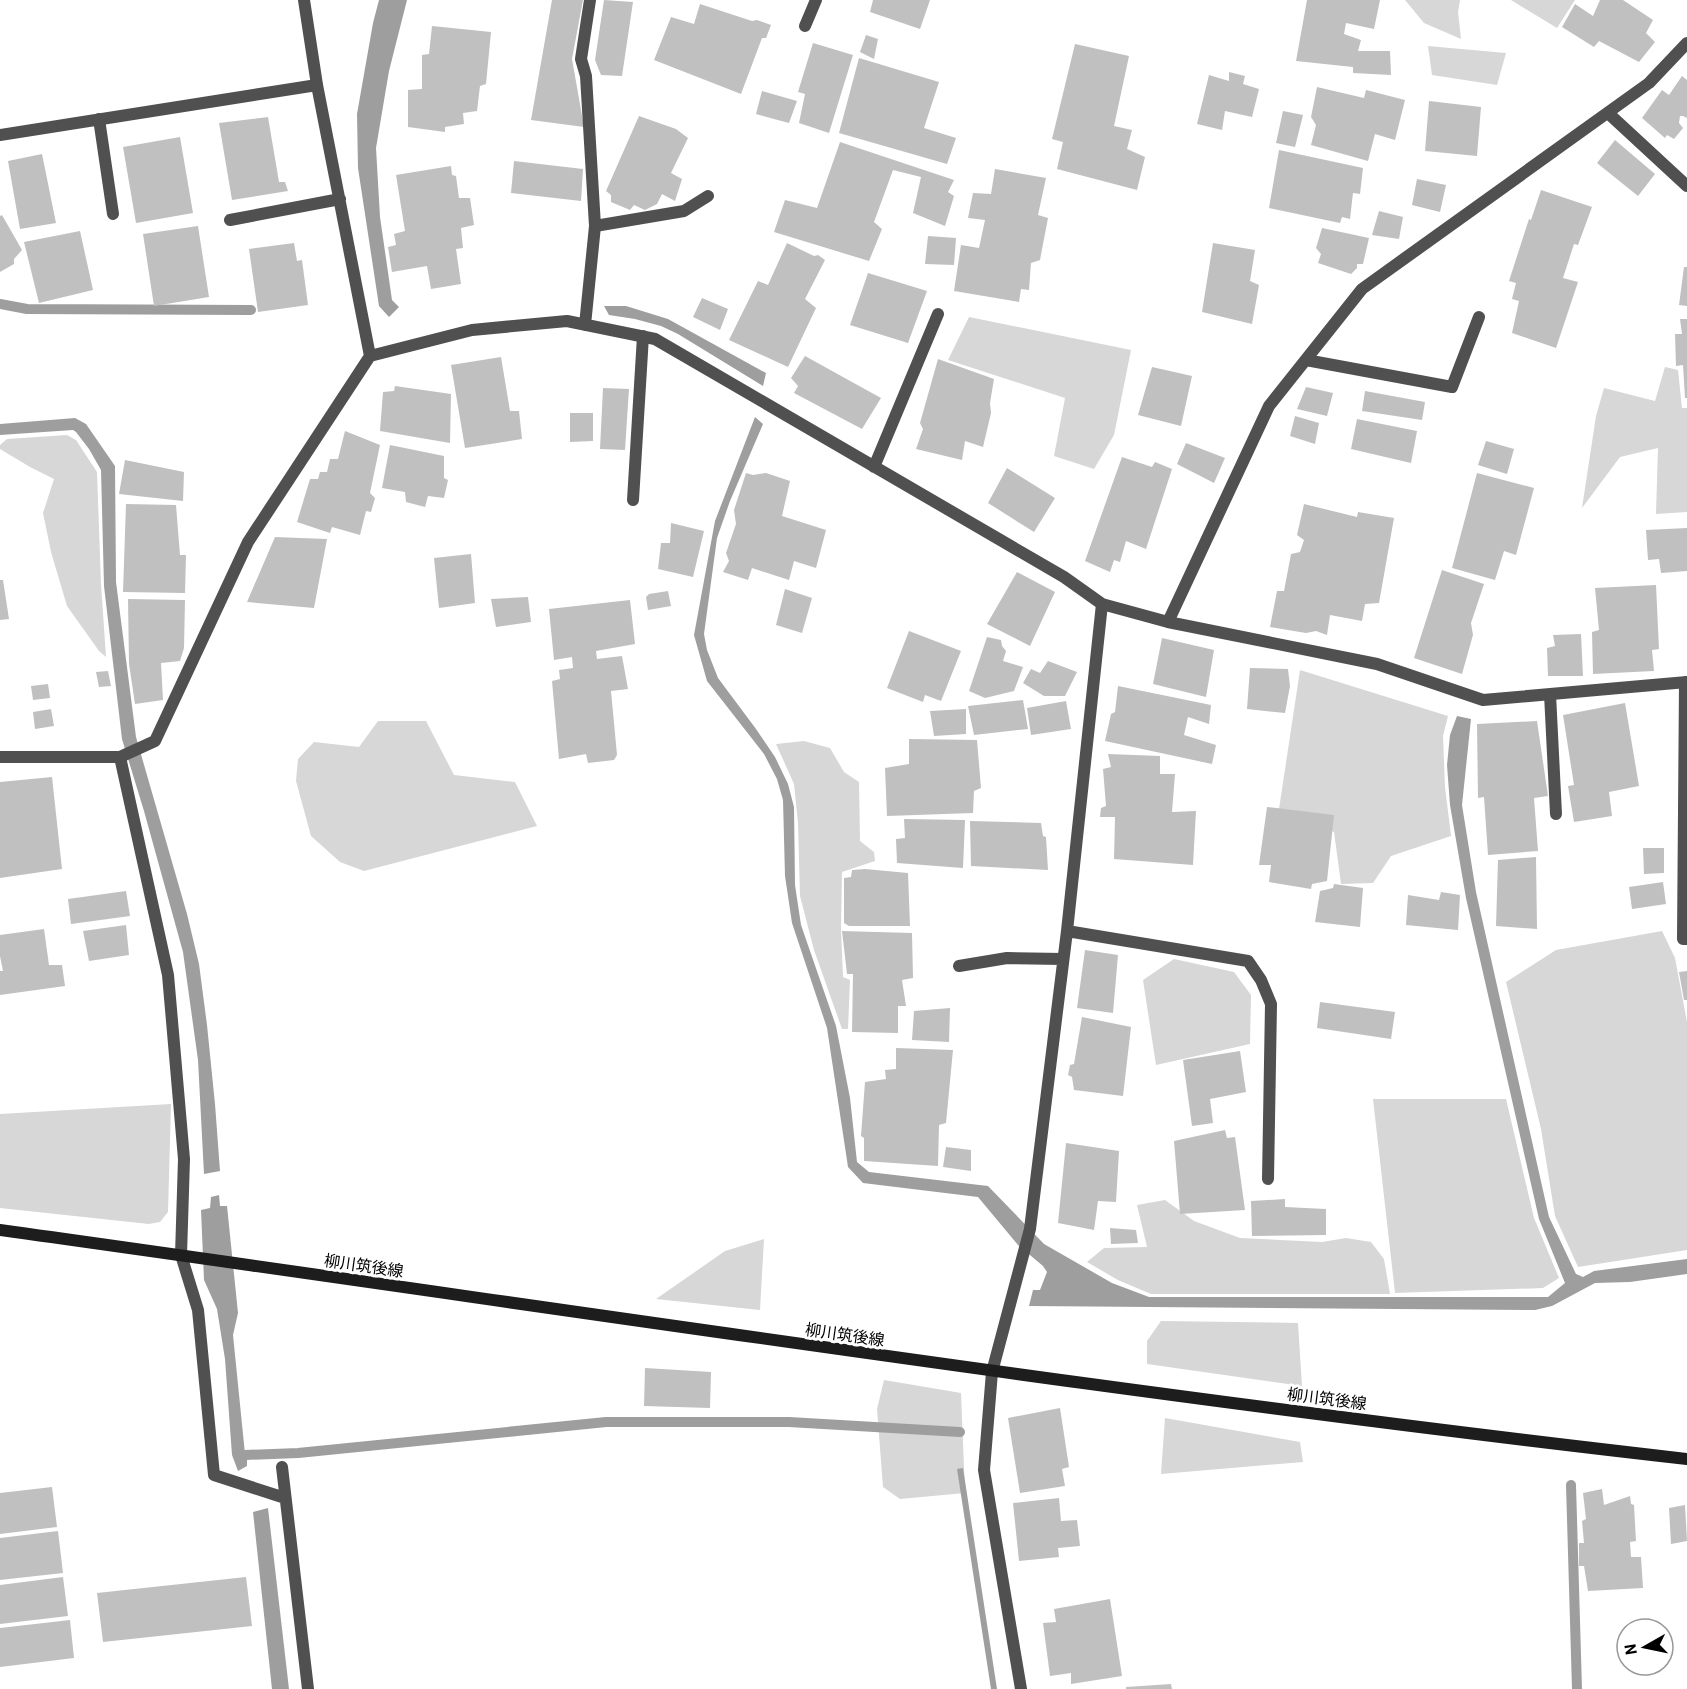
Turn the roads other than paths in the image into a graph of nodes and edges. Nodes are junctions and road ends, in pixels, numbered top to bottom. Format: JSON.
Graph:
{"nodes":[{"id":1,"x":304,"y":0,"type":"edge"},
{"id":2,"x":590,"y":0,"type":"edge"},
{"id":3,"x":816,"y":0,"type":"edge"},
{"id":4,"x":805,"y":26,"type":"dead end"},
{"id":5,"x":1687,"y":44,"type":"edge"},
{"id":6,"x":317,"y":85,"type":"junction"},
{"id":7,"x":1608,"y":113,"type":"junction"},
{"id":8,"x":99,"y":119,"type":"junction"},
{"id":9,"x":0,"y":135,"type":"edge"},
{"id":10,"x":1687,"y":186,"type":"edge"},
{"id":11,"x":708,"y":196,"type":"dead end"},
{"id":12,"x":340,"y":199,"type":"junction"},
{"id":13,"x":113,"y":214,"type":"dead end"},
{"id":14,"x":230,"y":220,"type":"dead end"},
{"id":15,"x":595,"y":226,"type":"junction"},
{"id":16,"x":938,"y":314,"type":"dead end"},
{"id":17,"x":1479,"y":317,"type":"dead end"},
{"id":18,"x":585,"y":325,"type":"junction"},
{"id":19,"x":643,"y":336,"type":"junction"},
{"id":20,"x":370,"y":356,"type":"junction"},
{"id":21,"x":1306,"y":360,"type":"junction"},
{"id":22,"x":874,"y":467,"type":"junction"},
{"id":23,"x":633,"y":500,"type":"dead end"},
{"id":24,"x":1102,"y":604,"type":"junction"},
{"id":25,"x":1168,"y":622,"type":"junction"},
{"id":26,"x":1686,"y":682,"type":"edge"},
{"id":27,"x":1550,"y":694,"type":"junction"},
{"id":28,"x":0,"y":757,"type":"edge"},
{"id":29,"x":120,"y":757,"type":"junction"},
{"id":30,"x":1556,"y":814,"type":"dead end"},
{"id":31,"x":1067,"y":931,"type":"junction"},
{"id":32,"x":1687,"y":939,"type":"edge"},
{"id":33,"x":1063,"y":959,"type":"junction"},
{"id":34,"x":958,"y":966,"type":"dead end"},
{"id":35,"x":1268,"y":1179,"type":"dead end"},
{"id":36,"x":0,"y":1230,"type":"edge"},
{"id":37,"x":181,"y":1255,"type":"junction"},
{"id":38,"x":992,"y":1372,"type":"junction"},
{"id":39,"x":1687,"y":1459,"type":"edge"},
{"id":40,"x":282,"y":1467,"type":"dead end"},
{"id":41,"x":285,"y":1498,"type":"junction"},
{"id":42,"x":308,"y":1689,"type":"edge"},
{"id":43,"x":1021,"y":1689,"type":"edge"}],
"edges":[{"from":1,"to":6,"type":"street"},
{"from":2,"to":15,"type":"street"},
{"from":3,"to":4,"type":"street"},
{"from":5,"to":7,"type":"street"},
{"from":6,"to":8,"type":"street"},
{"from":6,"to":12,"type":"street"},
{"from":7,"to":10,"type":"street"},
{"from":7,"to":21,"type":"street"},
{"from":8,"to":9,"type":"street"},
{"from":8,"to":13,"type":"street"},
{"from":11,"to":15,"type":"street"},
{"from":12,"to":14,"type":"street"},
{"from":12,"to":20,"type":"street"},
{"from":15,"to":18,"type":"street"},
{"from":16,"to":22,"type":"street"},
{"from":17,"to":21,"type":"street"},
{"from":18,"to":19,"type":"street"},
{"from":18,"to":20,"type":"street"},
{"from":19,"to":22,"type":"street"},
{"from":19,"to":23,"type":"street"},
{"from":20,"to":29,"type":"street"},
{"from":21,"to":25,"type":"street"},
{"from":22,"to":24,"type":"street"},
{"from":24,"to":25,"type":"street"},
{"from":24,"to":31,"type":"street"},
{"from":25,"to":27,"type":"street"},
{"from":26,"to":27,"type":"street"},
{"from":26,"to":32,"type":"street"},
{"from":27,"to":30,"type":"street"},
{"from":28,"to":29,"type":"street"},
{"from":29,"to":37,"type":"street"},
{"from":31,"to":33,"type":"street"},
{"from":31,"to":35,"type":"street"},
{"from":33,"to":34,"type":"street"},
{"from":33,"to":38,"type":"street"},
{"from":36,"to":37,"type":"main road","name":"柳川筑後線"},
{"from":37,"to":38,"type":"main road","name":"柳川筑後線"},
{"from":37,"to":41,"type":"street"},
{"from":38,"to":39,"type":"main road","name":"柳川筑後線"},
{"from":38,"to":43,"type":"street"},
{"from":40,"to":41,"type":"street"},
{"from":41,"to":42,"type":"street"}]}
